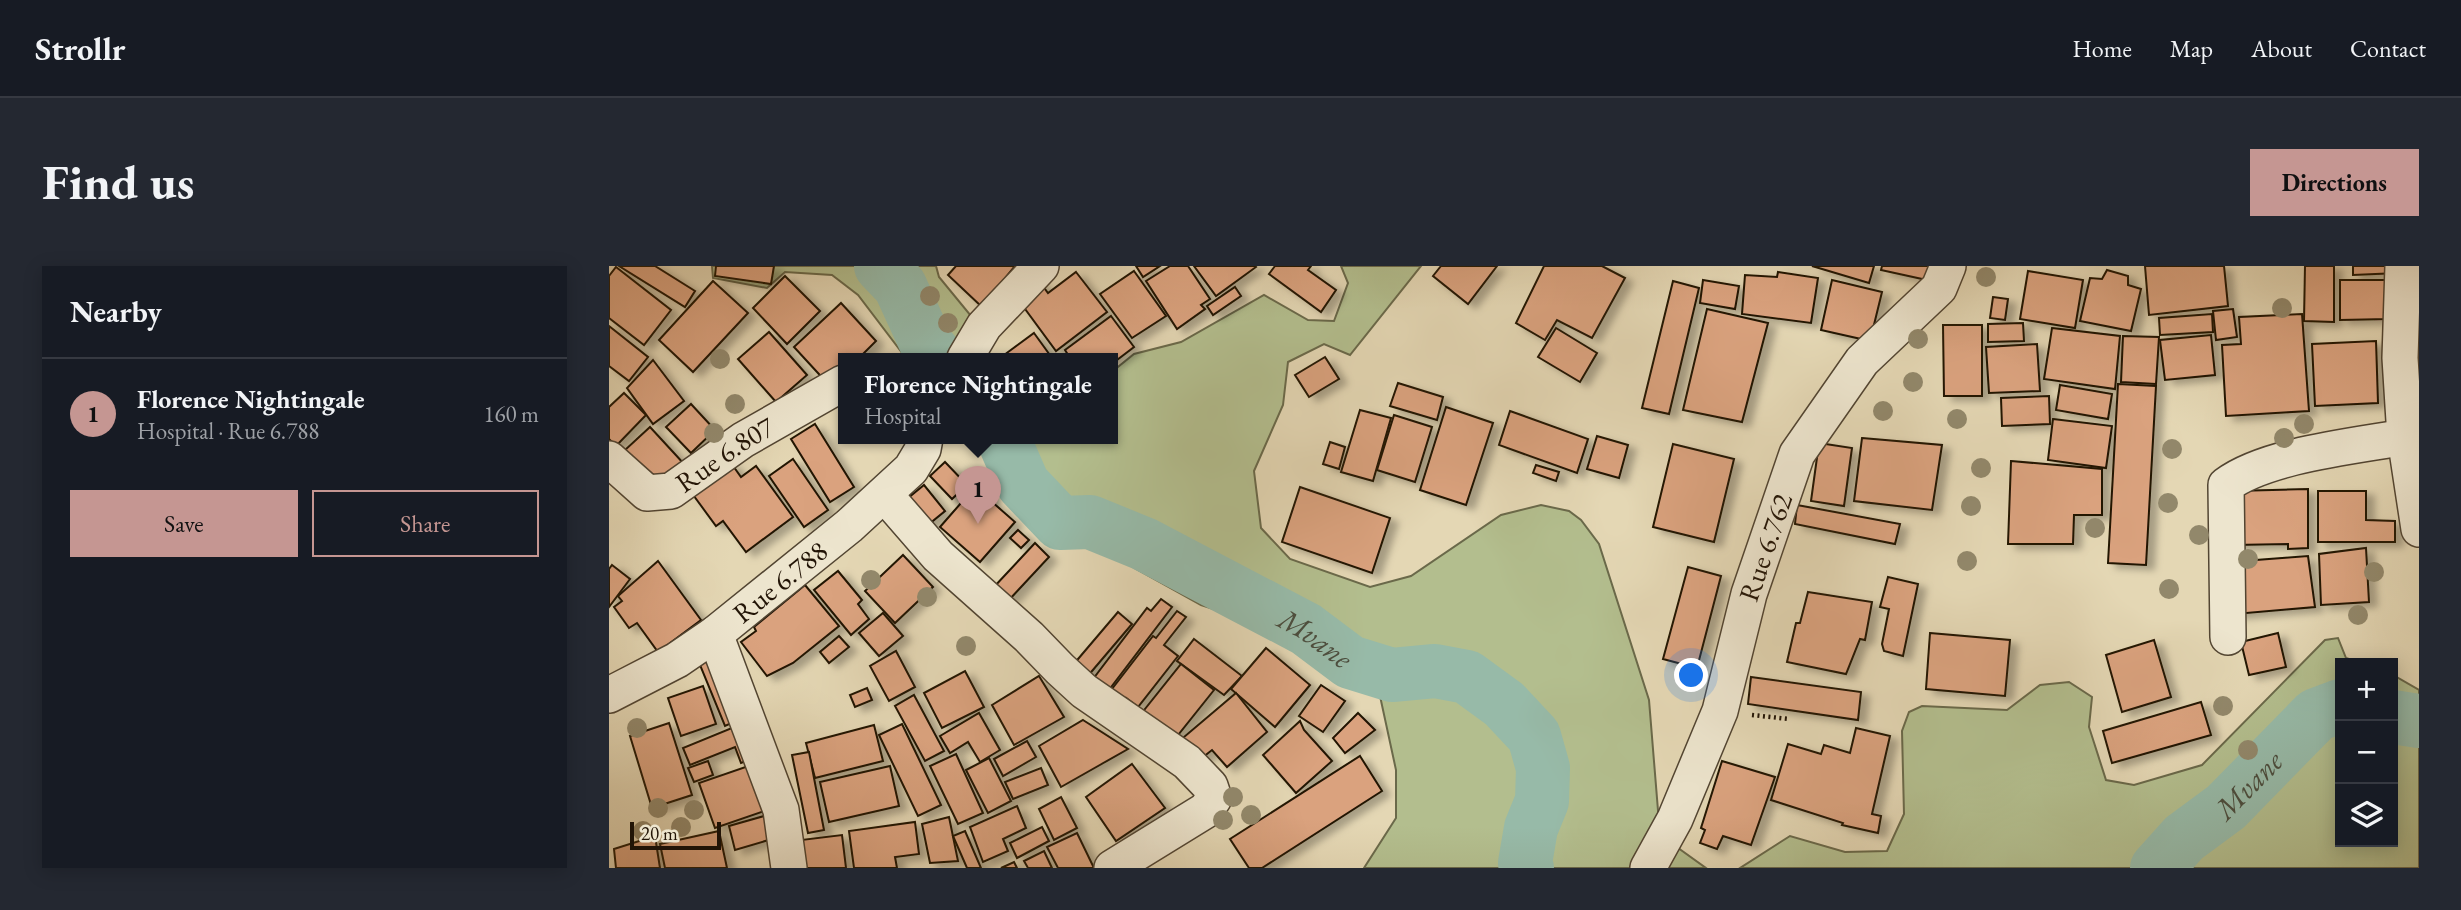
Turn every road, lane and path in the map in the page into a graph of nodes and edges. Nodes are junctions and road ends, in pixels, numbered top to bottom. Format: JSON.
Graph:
{"nodes":[{"id":1,"x":1041,"y":266,"type":"edge"},
{"id":2,"x":1948,"y":266,"type":"edge"},
{"id":3,"x":2403,"y":266,"type":"edge"},
{"id":4,"x":968,"y":353,"type":"edge"},
{"id":5,"x":838,"y":386,"type":"edge"},
{"id":6,"x":2405,"y":437,"type":"junction"},
{"id":7,"x":923,"y":444,"type":"edge"},
{"id":8,"x":609,"y":459,"type":"edge"},
{"id":9,"x":885,"y":495,"type":"junction"},
{"id":10,"x":2419,"y":528,"type":"edge"},
{"id":11,"x":715,"y":634,"type":"junction"},
{"id":12,"x":2228,"y":637,"type":"dead end"},
{"id":13,"x":609,"y":695,"type":"edge"},
{"id":14,"x":789,"y":868,"type":"edge"},
{"id":15,"x":1112,"y":868,"type":"edge"},
{"id":16,"x":1648,"y":868,"type":"edge"}],
"edges":[{"from":1,"to":4,"type":"street"},
{"from":2,"to":16,"type":"street","name":"Rue 6.762"},
{"from":3,"to":6,"type":"street"},
{"from":5,"to":8,"type":"street","name":"Rue 6.807"},
{"from":6,"to":10,"type":"street"},
{"from":6,"to":12,"type":"street"},
{"from":7,"to":9,"type":"street","name":"Rue 6.788"},
{"from":9,"to":11,"type":"street","name":"Rue 6.788"},
{"from":9,"to":15,"type":"street"},
{"from":11,"to":13,"type":"street","name":"Rue 6.788"},
{"from":11,"to":14,"type":"street"}]}
